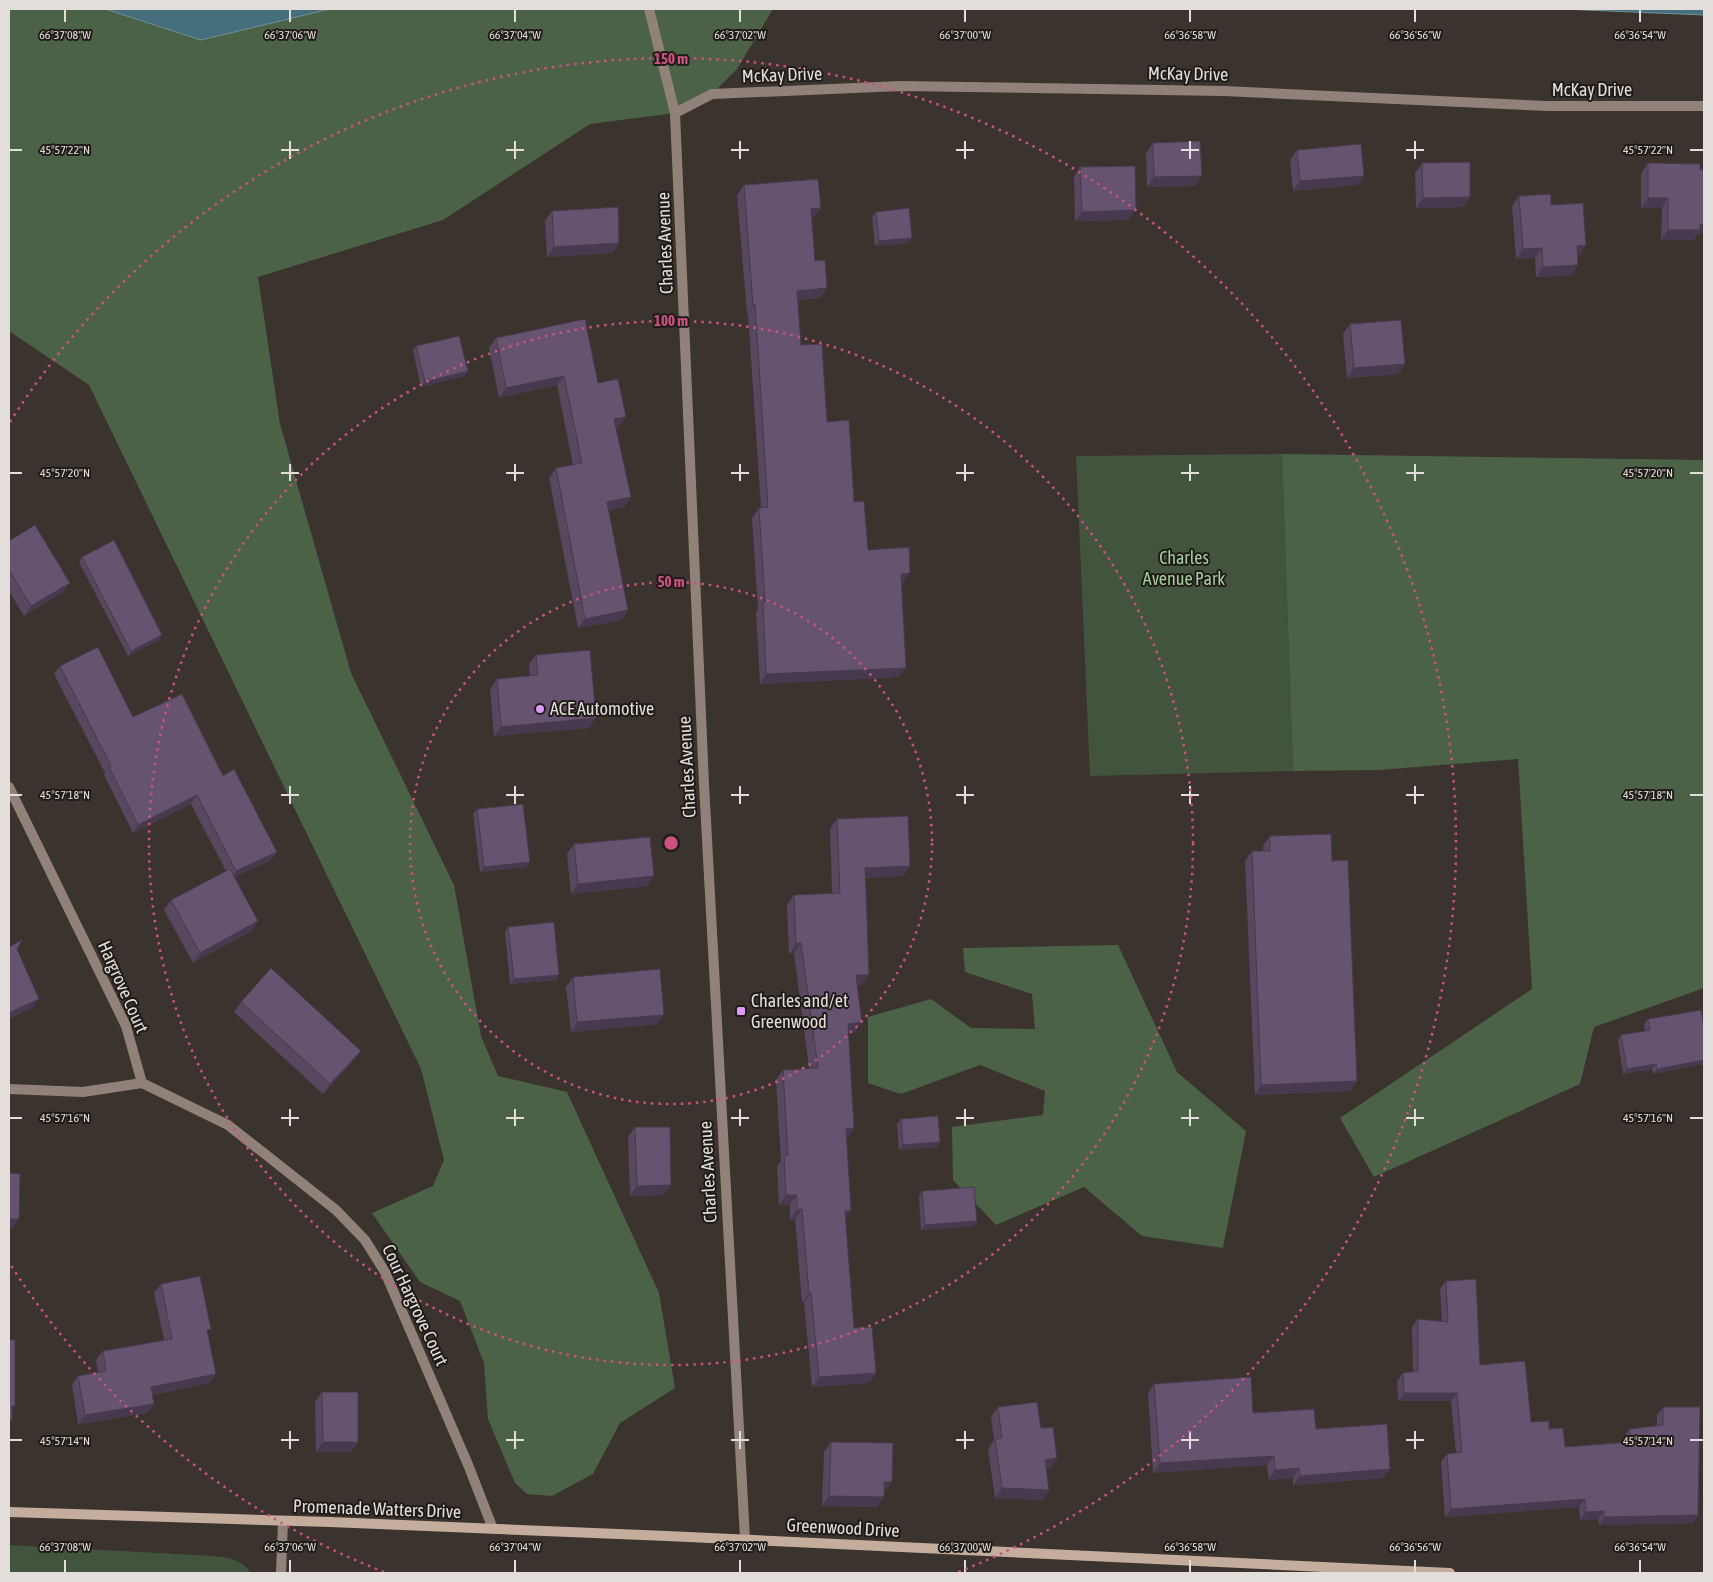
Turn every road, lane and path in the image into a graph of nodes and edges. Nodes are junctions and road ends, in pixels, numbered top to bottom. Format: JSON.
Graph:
{"nodes":[{"id":1,"x":650,"y":9,"type":"edge"},
{"id":2,"x":1704,"y":106,"type":"edge"},
{"id":3,"x":675,"y":113,"type":"junction"},
{"id":4,"x":9,"y":787,"type":"edge"},
{"id":5,"x":142,"y":1082,"type":"junction"},
{"id":6,"x":9,"y":1089,"type":"edge"},
{"id":7,"x":9,"y":1512,"type":"edge"},
{"id":8,"x":283,"y":1522,"type":"junction"},
{"id":9,"x":493,"y":1529,"type":"junction"},
{"id":10,"x":745,"y":1540,"type":"junction"},
{"id":11,"x":281,"y":1573,"type":"edge"},
{"id":12,"x":1448,"y":1573,"type":"edge"}],
"edges":[{"from":1,"to":3,"type":"street","name":"Charles Avenue"},
{"from":2,"to":3,"type":"street","name":"McKay Drive"},
{"from":3,"to":10,"type":"street","name":"Charles Avenue"},
{"from":4,"to":5,"type":"street","name":"Hargrove Court"},
{"from":5,"to":6,"type":"street"},
{"from":5,"to":9,"type":"street","name":"Cour Hargrove Court"},
{"from":7,"to":8,"type":"main road","name":"Promenade Watters Drive"},
{"from":8,"to":9,"type":"main road","name":"Promenade Watters Drive"},
{"from":8,"to":11,"type":"street"},
{"from":9,"to":10,"type":"main road","name":"Promenade Watters Drive"},
{"from":10,"to":12,"type":"main road","name":"Greenwood Drive"}]}
